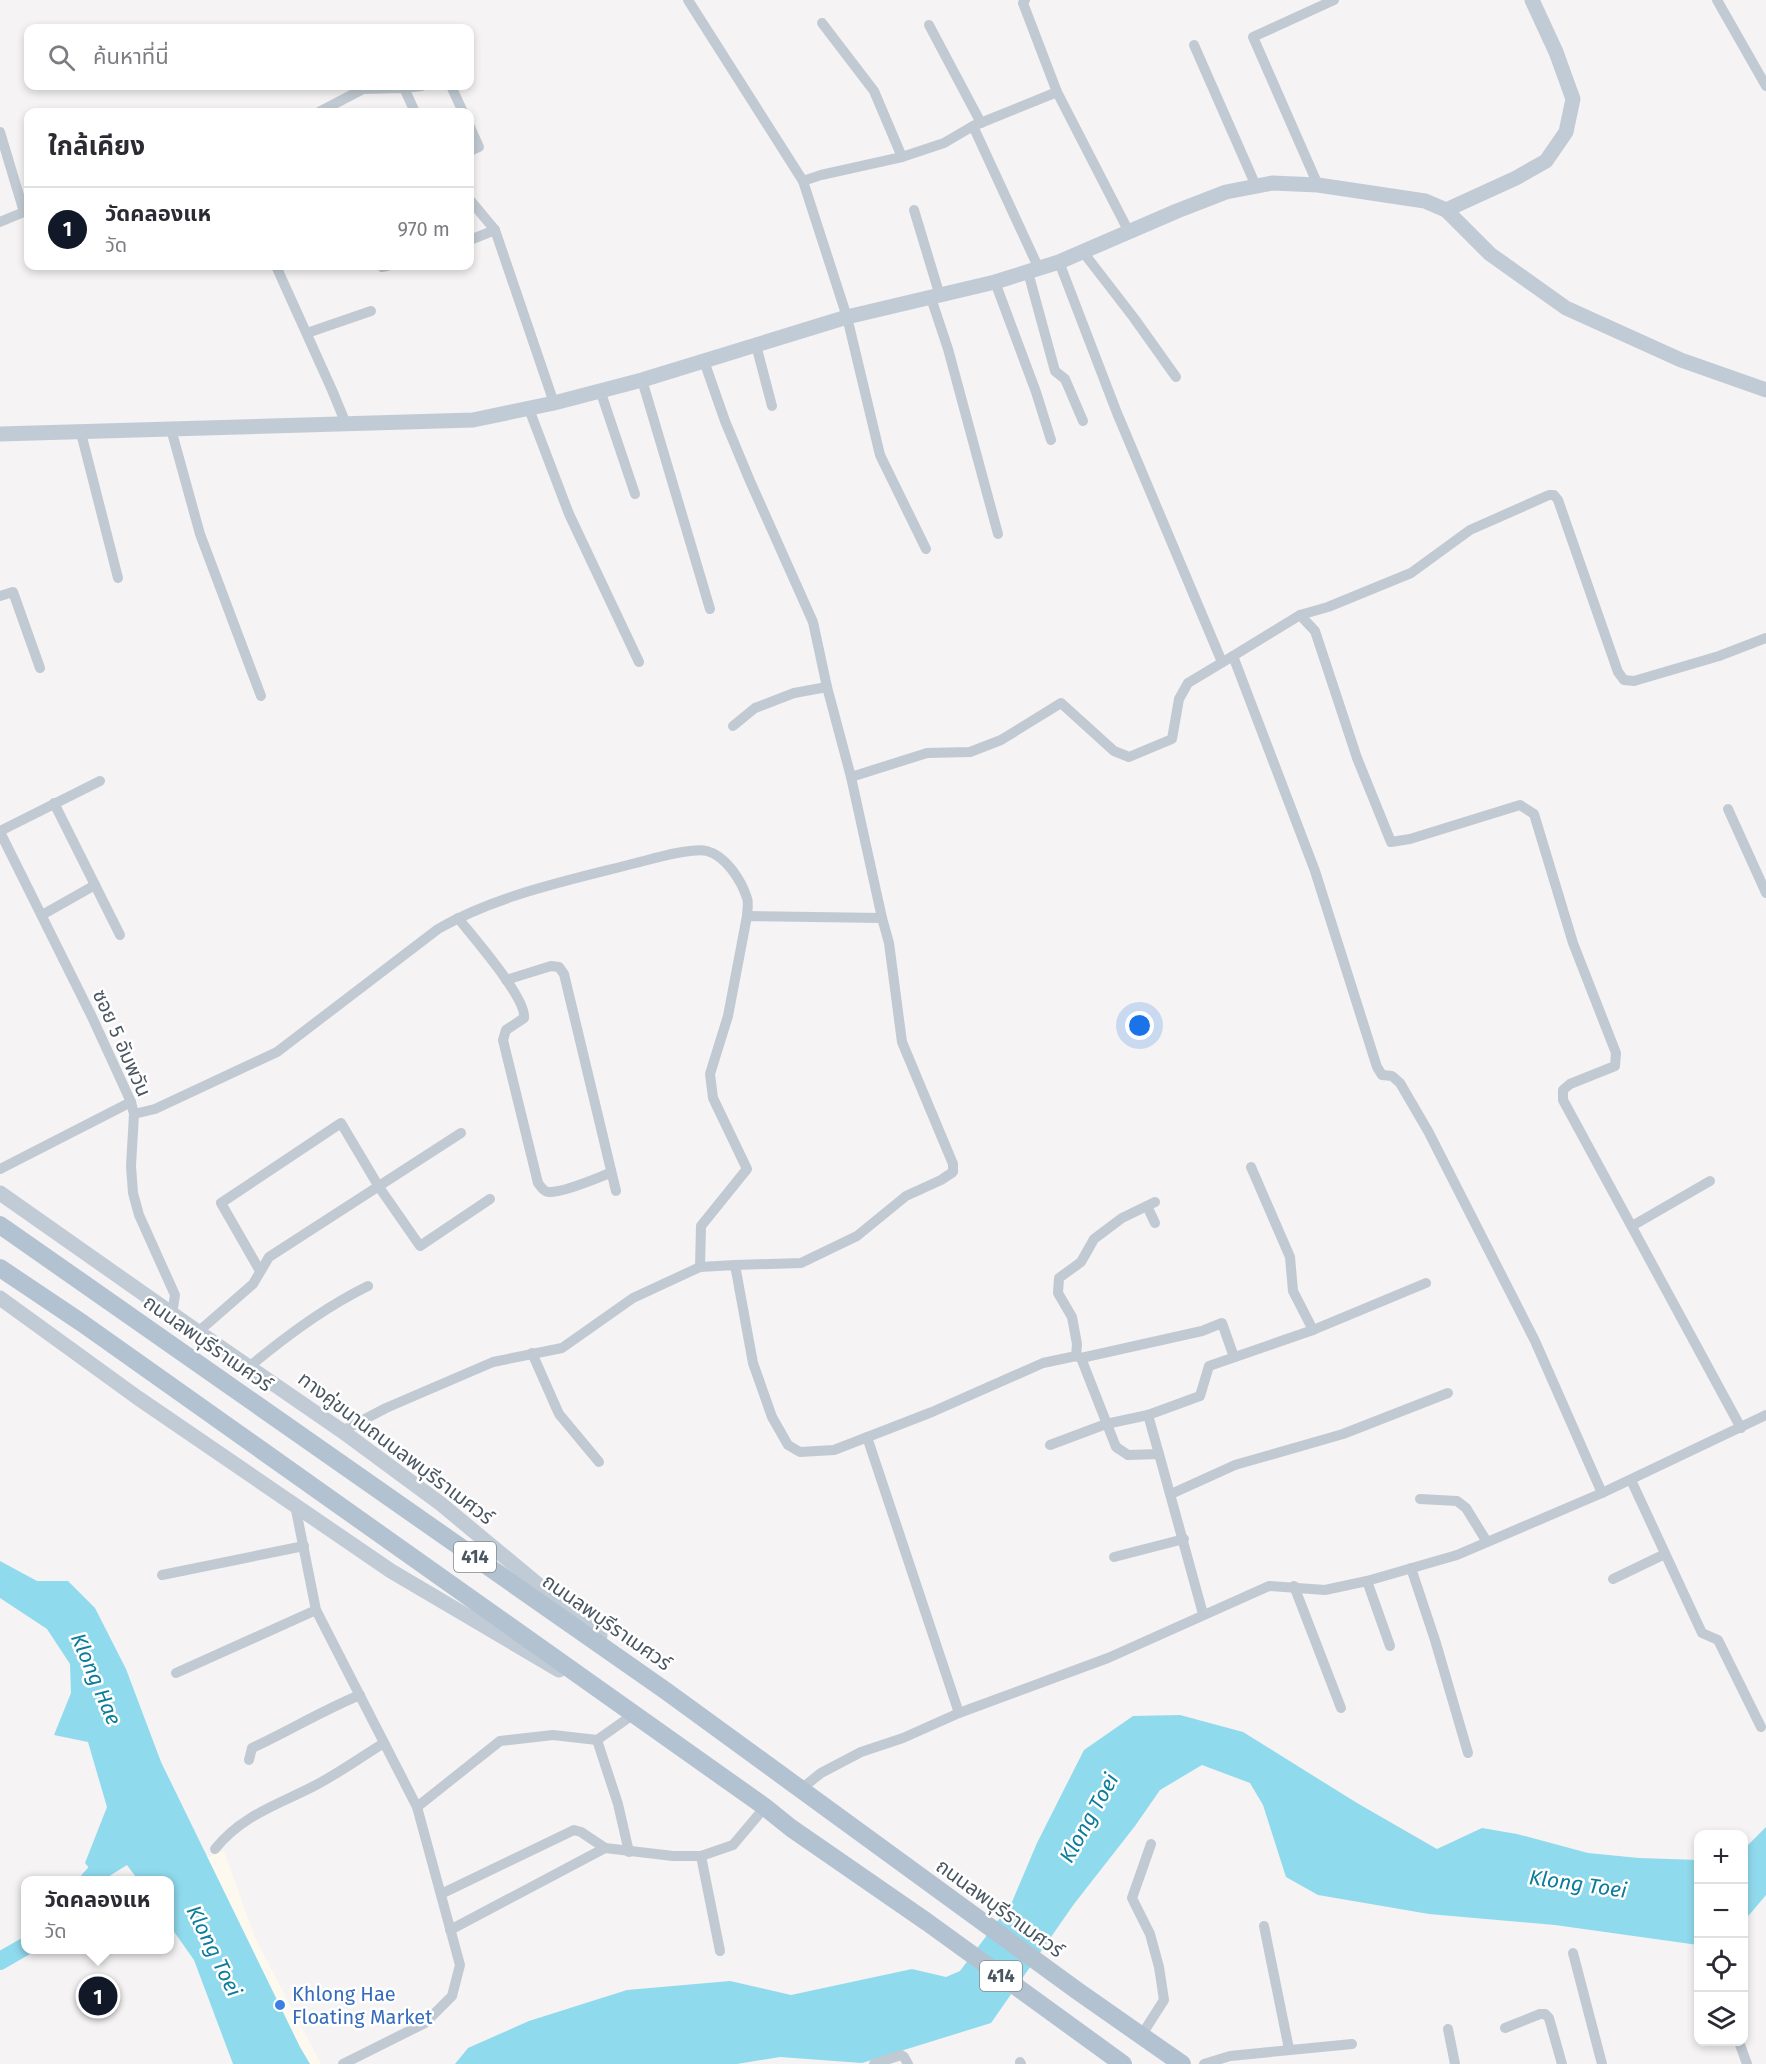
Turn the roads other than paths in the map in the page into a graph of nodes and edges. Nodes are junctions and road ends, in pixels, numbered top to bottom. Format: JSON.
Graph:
{"nodes":[{"id":1,"x":688,"y":0,"type":"edge"},
{"id":2,"x":1025,"y":0,"type":"edge"},
{"id":3,"x":1334,"y":0,"type":"edge"},
{"id":4,"x":1532,"y":0,"type":"edge"},
{"id":5,"x":1717,"y":0,"type":"edge"},
{"id":6,"x":822,"y":23,"type":"dead end"},
{"id":7,"x":929,"y":25,"type":"dead end"},
{"id":8,"x":1194,"y":45,"type":"dead end"},
{"id":9,"x":1766,"y":86,"type":"edge"},
{"id":10,"x":361,"y":90,"type":"edge"},
{"id":11,"x":405,"y":90,"type":"edge"},
{"id":12,"x":453,"y":90,"type":"edge"},
{"id":13,"x":1057,"y":92,"type":"junction"},
{"id":14,"x":331,"y":108,"type":"edge"},
{"id":15,"x":413,"y":108,"type":"edge"},
{"id":16,"x":461,"y":108,"type":"edge"},
{"id":17,"x":977,"y":124,"type":"junction"},
{"id":18,"x":0,"y":132,"type":"edge"},
{"id":19,"x":474,"y":136,"type":"edge"},
{"id":20,"x":474,"y":150,"type":"edge"},
{"id":21,"x":902,"y":157,"type":"junction"},
{"id":22,"x":803,"y":181,"type":"junction"},
{"id":23,"x":1318,"y":185,"type":"junction"},
{"id":24,"x":1256,"y":186,"type":"junction"},
{"id":25,"x":24,"y":205,"type":"edge"},
{"id":26,"x":474,"y":205,"type":"edge"},
{"id":27,"x":914,"y":210,"type":"dead end"},
{"id":28,"x":1446,"y":210,"type":"junction"},
{"id":29,"x":24,"y":212,"type":"edge"},
{"id":30,"x":0,"y":222,"type":"edge"},
{"id":31,"x":495,"y":230,"type":"junction"},
{"id":32,"x":1129,"y":232,"type":"junction"},
{"id":33,"x":474,"y":238,"type":"edge"},
{"id":34,"x":1083,"y":252,"type":"junction"},
{"id":35,"x":1059,"y":262,"type":"junction"},
{"id":36,"x":278,"y":270,"type":"edge"},
{"id":37,"x":1033,"y":270,"type":"junction"},
{"id":38,"x":995,"y":282,"type":"junction"},
{"id":39,"x":935,"y":297,"type":"junction"},
{"id":40,"x":371,"y":311,"type":"dead end"},
{"id":41,"x":848,"y":317,"type":"junction"},
{"id":42,"x":307,"y":333,"type":"junction"},
{"id":43,"x":756,"y":345,"type":"junction"},
{"id":44,"x":704,"y":361,"type":"junction"},
{"id":45,"x":1176,"y":377,"type":"dead end"},
{"id":46,"x":642,"y":380,"type":"junction"},
{"id":47,"x":600,"y":390,"type":"junction"},
{"id":48,"x":1766,"y":390,"type":"edge"},
{"id":49,"x":554,"y":403,"type":"junction"},
{"id":50,"x":772,"y":406,"type":"dead end"},
{"id":51,"x":529,"y":409,"type":"junction"},
{"id":52,"x":1083,"y":421,"type":"dead end"},
{"id":53,"x":346,"y":424,"type":"junction"},
{"id":54,"x":171,"y":429,"type":"junction"},
{"id":55,"x":81,"y":433,"type":"junction"},
{"id":56,"x":0,"y":435,"type":"edge"},
{"id":57,"x":1052,"y":440,"type":"dead end"},
{"id":58,"x":635,"y":494,"type":"dead end"},
{"id":59,"x":998,"y":534,"type":"dead end"},
{"id":60,"x":926,"y":549,"type":"dead end"},
{"id":61,"x":118,"y":578,"type":"dead end"},
{"id":62,"x":0,"y":596,"type":"edge"},
{"id":63,"x":710,"y":609,"type":"dead end"},
{"id":64,"x":1300,"y":615,"type":"junction"},
{"id":65,"x":1766,"y":638,"type":"edge"},
{"id":66,"x":1233,"y":656,"type":"junction"},
{"id":67,"x":639,"y":662,"type":"dead end"},
{"id":68,"x":1222,"y":662,"type":"junction"},
{"id":69,"x":40,"y":668,"type":"dead end"},
{"id":70,"x":827,"y":687,"type":"junction"},
{"id":71,"x":261,"y":696,"type":"dead end"},
{"id":72,"x":733,"y":726,"type":"dead end"},
{"id":73,"x":851,"y":777,"type":"junction"},
{"id":74,"x":99,"y":781,"type":"dead end"},
{"id":75,"x":54,"y":803,"type":"junction"},
{"id":76,"x":1728,"y":809,"type":"dead end"},
{"id":77,"x":0,"y":831,"type":"edge"},
{"id":78,"x":95,"y":885,"type":"junction"},
{"id":79,"x":1766,"y":893,"type":"edge"},
{"id":80,"x":42,"y":915,"type":"junction"},
{"id":81,"x":747,"y":916,"type":"junction"},
{"id":82,"x":458,"y":918,"type":"junction"},
{"id":83,"x":882,"y":918,"type":"junction"},
{"id":84,"x":120,"y":935,"type":"dead end"},
{"id":85,"x":506,"y":980,"type":"junction"},
{"id":86,"x":131,"y":1102,"type":"junction"},
{"id":87,"x":134,"y":1114,"type":"junction"},
{"id":88,"x":461,"y":1133,"type":"dead end"},
{"id":89,"x":1251,"y":1167,"type":"dead end"},
{"id":90,"x":0,"y":1169,"type":"edge"},
{"id":91,"x":610,"y":1173,"type":"junction"},
{"id":92,"x":1710,"y":1181,"type":"dead end"},
{"id":93,"x":379,"y":1187,"type":"junction"},
{"id":94,"x":616,"y":1191,"type":"dead end"},
{"id":95,"x":0,"y":1193,"type":"edge"},
{"id":96,"x":490,"y":1199,"type":"dead end"},
{"id":97,"x":1155,"y":1223,"type":"dead end"},
{"id":98,"x":0,"y":1225,"type":"edge"},
{"id":99,"x":1632,"y":1226,"type":"junction"},
{"id":100,"x":735,"y":1265,"type":"junction"},
{"id":101,"x":700,"y":1267,"type":"junction"},
{"id":102,"x":0,"y":1268,"type":"edge"},
{"id":103,"x":260,"y":1271,"type":"junction"},
{"id":104,"x":1426,"y":1283,"type":"dead end"},
{"id":105,"x":368,"y":1286,"type":"dead end"},
{"id":106,"x":100,"y":1297,"type":"junction"},
{"id":107,"x":0,"y":1298,"type":"edge"},
{"id":108,"x":172,"y":1314,"type":"junction"},
{"id":109,"x":82,"y":1323,"type":"junction"},
{"id":110,"x":1313,"y":1330,"type":"junction"},
{"id":111,"x":198,"y":1332,"type":"junction"},
{"id":112,"x":532,"y":1353,"type":"junction"},
{"id":113,"x":1079,"y":1357,"type":"junction"},
{"id":114,"x":1234,"y":1358,"type":"junction"},
{"id":115,"x":249,"y":1367,"type":"junction"},
{"id":116,"x":1448,"y":1394,"type":"dead end"},
{"id":117,"x":1148,"y":1415,"type":"junction"},
{"id":118,"x":1766,"y":1415,"type":"edge"},
{"id":119,"x":1106,"y":1424,"type":"junction"},
{"id":120,"x":1741,"y":1428,"type":"junction"},
{"id":121,"x":342,"y":1431,"type":"junction"},
{"id":122,"x":867,"y":1437,"type":"junction"},
{"id":123,"x":1050,"y":1445,"type":"dead end"},
{"id":124,"x":1159,"y":1454,"type":"junction"},
{"id":125,"x":599,"y":1462,"type":"dead end"},
{"id":126,"x":1631,"y":1480,"type":"junction"},
{"id":127,"x":1602,"y":1493,"type":"junction"},
{"id":128,"x":1171,"y":1494,"type":"junction"},
{"id":129,"x":1420,"y":1499,"type":"dead end"},
{"id":130,"x":295,"y":1505,"type":"junction"},
{"id":131,"x":1184,"y":1539,"type":"junction"},
{"id":132,"x":1487,"y":1542,"type":"junction"},
{"id":133,"x":304,"y":1546,"type":"junction"},
{"id":134,"x":1665,"y":1554,"type":"junction"},
{"id":135,"x":1113,"y":1557,"type":"dead end"},
{"id":136,"x":1411,"y":1568,"type":"junction"},
{"id":137,"x":162,"y":1575,"type":"dead end"},
{"id":138,"x":1613,"y":1579,"type":"dead end"},
{"id":139,"x":1367,"y":1581,"type":"junction"},
{"id":140,"x":1294,"y":1586,"type":"junction"},
{"id":141,"x":316,"y":1610,"type":"junction"},
{"id":142,"x":1203,"y":1614,"type":"junction"},
{"id":143,"x":1390,"y":1646,"type":"dead end"},
{"id":144,"x":176,"y":1673,"type":"dead end"},
{"id":145,"x":666,"y":1691,"type":"junction"},
{"id":146,"x":360,"y":1695,"type":"junction"},
{"id":147,"x":1341,"y":1708,"type":"dead end"},
{"id":148,"x":959,"y":1713,"type":"junction"},
{"id":149,"x":633,"y":1714,"type":"junction"},
{"id":150,"x":1761,"y":1726,"type":"dead end"},
{"id":151,"x":597,"y":1740,"type":"junction"},
{"id":152,"x":384,"y":1743,"type":"junction"},
{"id":153,"x":1468,"y":1753,"type":"dead end"},
{"id":154,"x":249,"y":1760,"type":"dead end"},
{"id":155,"x":801,"y":1789,"type":"junction"},
{"id":156,"x":417,"y":1807,"type":"junction"},
{"id":157,"x":765,"y":1808,"type":"junction"},
{"id":158,"x":1151,"y":1844,"type":"dead end"},
{"id":159,"x":605,"y":1848,"type":"junction"},
{"id":160,"x":214,"y":1849,"type":"dead end"},
{"id":161,"x":629,"y":1852,"type":"junction"},
{"id":162,"x":701,"y":1856,"type":"junction"},
{"id":163,"x":441,"y":1894,"type":"junction"},
{"id":164,"x":1264,"y":1926,"type":"dead end"},
{"id":165,"x":450,"y":1930,"type":"junction"},
{"id":166,"x":720,"y":1951,"type":"dead end"},
{"id":167,"x":1573,"y":1953,"type":"dead end"},
{"id":168,"x":1505,"y":2028,"type":"dead end"},
{"id":169,"x":1448,"y":2029,"type":"dead end"},
{"id":170,"x":1141,"y":2036,"type":"junction"},
{"id":171,"x":1352,"y":2044,"type":"dead end"},
{"id":172,"x":1741,"y":2046,"type":"edge"},
{"id":173,"x":1289,"y":2049,"type":"junction"},
{"id":174,"x":343,"y":2064,"type":"edge"},
{"id":175,"x":874,"y":2064,"type":"edge"},
{"id":176,"x":908,"y":2064,"type":"edge"},
{"id":177,"x":1123,"y":2064,"type":"edge"},
{"id":178,"x":1182,"y":2064,"type":"edge"},
{"id":179,"x":1204,"y":2064,"type":"edge"},
{"id":180,"x":1455,"y":2064,"type":"edge"},
{"id":181,"x":1562,"y":2064,"type":"edge"},
{"id":182,"x":1602,"y":2064,"type":"edge"},
{"id":183,"x":1748,"y":2064,"type":"edge"}],
"edges":[{"from":1,"to":22,"type":"street"},
{"from":2,"to":13,"type":"street"},
{"from":3,"to":23,"type":"street"},
{"from":4,"to":28,"type":"street"},
{"from":5,"to":9,"type":"street"},
{"from":6,"to":21,"type":"street"},
{"from":7,"to":17,"type":"street"},
{"from":8,"to":24,"type":"street"},
{"from":10,"to":14,"type":"street"},
{"from":11,"to":15,"type":"street"},
{"from":12,"to":16,"type":"street"},
{"from":13,"to":17,"type":"street"},
{"from":13,"to":32,"type":"street"},
{"from":17,"to":21,"type":"street"},
{"from":17,"to":37,"type":"street"},
{"from":18,"to":25,"type":"street"},
{"from":19,"to":20,"type":"street"},
{"from":21,"to":22,"type":"street"},
{"from":22,"to":41,"type":"street"},
{"from":23,"to":24,"type":"street"},
{"from":23,"to":28,"type":"street"},
{"from":24,"to":32,"type":"street"},
{"from":26,"to":31,"type":"street"},
{"from":27,"to":39,"type":"street"},
{"from":28,"to":48,"type":"street"},
{"from":29,"to":30,"type":"street"},
{"from":31,"to":33,"type":"street"},
{"from":31,"to":49,"type":"street"},
{"from":32,"to":34,"type":"street"},
{"from":34,"to":35,"type":"street"},
{"from":34,"to":45,"type":"street"},
{"from":35,"to":37,"type":"street"},
{"from":35,"to":68,"type":"street"},
{"from":36,"to":42,"type":"street"},
{"from":37,"to":38,"type":"street"},
{"from":37,"to":52,"type":"street"},
{"from":38,"to":39,"type":"street"},
{"from":38,"to":57,"type":"street"},
{"from":39,"to":41,"type":"street"},
{"from":39,"to":59,"type":"street"},
{"from":40,"to":42,"type":"street"},
{"from":41,"to":43,"type":"street"},
{"from":41,"to":60,"type":"street"},
{"from":42,"to":53,"type":"street"},
{"from":43,"to":44,"type":"street"},
{"from":43,"to":50,"type":"street"},
{"from":44,"to":46,"type":"street"},
{"from":44,"to":70,"type":"street"},
{"from":46,"to":47,"type":"street"},
{"from":46,"to":63,"type":"street"},
{"from":47,"to":49,"type":"street"},
{"from":47,"to":58,"type":"street"},
{"from":49,"to":51,"type":"street"},
{"from":51,"to":53,"type":"street"},
{"from":51,"to":67,"type":"street"},
{"from":53,"to":54,"type":"street"},
{"from":54,"to":55,"type":"street"},
{"from":54,"to":71,"type":"street"},
{"from":55,"to":56,"type":"street"},
{"from":55,"to":61,"type":"street"},
{"from":62,"to":69,"type":"street"},
{"from":64,"to":65,"type":"street"},
{"from":64,"to":66,"type":"street"},
{"from":64,"to":99,"type":"street"},
{"from":66,"to":68,"type":"street"},
{"from":66,"to":127,"type":"street"},
{"from":68,"to":73,"type":"street"},
{"from":70,"to":72,"type":"street"},
{"from":70,"to":73,"type":"street"},
{"from":73,"to":83,"type":"street"},
{"from":74,"to":75,"type":"street"},
{"from":75,"to":77,"type":"street"},
{"from":75,"to":78,"type":"street"},
{"from":76,"to":79,"type":"street"},
{"from":77,"to":80,"type":"street","name":"ซอย 5 อัมพวัน"},
{"from":78,"to":80,"type":"street"},
{"from":78,"to":84,"type":"street"},
{"from":80,"to":86,"type":"street","name":"ซอย 5 อัมพวัน"},
{"from":81,"to":82,"type":"street"},
{"from":81,"to":83,"type":"street"},
{"from":81,"to":101,"type":"street"},
{"from":82,"to":85,"type":"street"},
{"from":82,"to":87,"type":"street"},
{"from":83,"to":100,"type":"street"},
{"from":85,"to":91,"type":"street"},
{"from":85,"to":91,"type":"street"},
{"from":86,"to":87,"type":"street","name":"ซอย 5 อัมพวัน"},
{"from":86,"to":90,"type":"street"},
{"from":87,"to":108,"type":"street","name":"ซอย 5 อัมพวัน"},
{"from":88,"to":93,"type":"street"},
{"from":89,"to":110,"type":"street"},
{"from":91,"to":94,"type":"street"},
{"from":92,"to":99,"type":"street"},
{"from":93,"to":96,"type":"street"},
{"from":93,"to":103,"type":"street"},
{"from":93,"to":103,"type":"street"},
{"from":95,"to":108,"type":"street","name":"ทางคู่ขนานถนนลพบุรีราเมศวร์","number":"414"},
{"from":97,"to":113,"type":"street"},
{"from":98,"to":106,"type":"main road","name":"ถนนลพบุรีราเมศวร์","number":"414"},
{"from":99,"to":120,"type":"street"},
{"from":100,"to":101,"type":"street"},
{"from":100,"to":122,"type":"street"},
{"from":101,"to":112,"type":"street"},
{"from":102,"to":109,"type":"main road","number":"414"},
{"from":103,"to":111,"type":"street"},
{"from":104,"to":110,"type":"street"},
{"from":105,"to":115,"type":"street"},
{"from":106,"to":109,"type":"main road"},
{"from":106,"to":145,"type":"main road","name":"ถนนลพบุรีราเมศวร์","number":"414"},
{"from":107,"to":130,"type":"street","number":"414"},
{"from":108,"to":111,"type":"street","name":"ทางคู่ขนานถนนลพบุรีราเมศวร์","number":"414"},
{"from":109,"to":149,"type":"main road","number":"414"},
{"from":110,"to":114,"type":"street"},
{"from":111,"to":115,"type":"street","name":"ทางคู่ขนานถนนลพบุรีราเมศวร์","number":"414"},
{"from":112,"to":121,"type":"street"},
{"from":112,"to":125,"type":"street"},
{"from":113,"to":114,"type":"street"},
{"from":113,"to":119,"type":"street"},
{"from":113,"to":122,"type":"street"},
{"from":114,"to":117,"type":"street"},
{"from":115,"to":121,"type":"street","name":"ทางคู่ขนานถนนลพบุรีราเมศวร์","number":"414"},
{"from":116,"to":128,"type":"street"},
{"from":117,"to":119,"type":"street"},
{"from":117,"to":124,"type":"street"},
{"from":118,"to":120,"type":"street"},
{"from":119,"to":123,"type":"street"},
{"from":119,"to":124,"type":"street"},
{"from":120,"to":126,"type":"street"},
{"from":121,"to":145,"type":"street","name":"ทางคู่ขนานถนนลพบุรีราเมศวร์","number":"414"},
{"from":122,"to":148,"type":"street"},
{"from":124,"to":128,"type":"street"},
{"from":126,"to":127,"type":"street"},
{"from":126,"to":134,"type":"street"},
{"from":127,"to":132,"type":"street"},
{"from":128,"to":131,"type":"street"},
{"from":129,"to":132,"type":"street"},
{"from":130,"to":133,"type":"street"},
{"from":130,"to":149,"type":"street","number":"414"},
{"from":131,"to":135,"type":"street"},
{"from":131,"to":142,"type":"street"},
{"from":132,"to":136,"type":"street"},
{"from":133,"to":137,"type":"street"},
{"from":133,"to":141,"type":"street"},
{"from":134,"to":138,"type":"street"},
{"from":134,"to":150,"type":"street"},
{"from":136,"to":139,"type":"street"},
{"from":136,"to":153,"type":"street"},
{"from":139,"to":140,"type":"street"},
{"from":139,"to":143,"type":"street"},
{"from":140,"to":142,"type":"street"},
{"from":140,"to":147,"type":"street"},
{"from":141,"to":144,"type":"street"},
{"from":141,"to":146,"type":"street"},
{"from":142,"to":148,"type":"street"},
{"from":145,"to":155,"type":"main road","name":"ถนนลพบุรีราเมศวร์","number":"414"},
{"from":146,"to":152,"type":"street"},
{"from":146,"to":154,"type":"street"},
{"from":148,"to":155,"type":"street"},
{"from":149,"to":151,"type":"street"},
{"from":149,"to":157,"type":"main road","number":"414"},
{"from":151,"to":156,"type":"street"},
{"from":151,"to":161,"type":"street"},
{"from":152,"to":156,"type":"street"},
{"from":152,"to":160,"type":"street"},
{"from":155,"to":170,"type":"main road","name":"ถนนลพบุรีราเมศวร์","number":"414"},
{"from":156,"to":163,"type":"street"},
{"from":157,"to":162,"type":"street"},
{"from":157,"to":177,"type":"main road","number":"414"},
{"from":158,"to":170,"type":"street"},
{"from":159,"to":161,"type":"street"},
{"from":159,"to":163,"type":"street"},
{"from":159,"to":165,"type":"street"},
{"from":161,"to":162,"type":"street"},
{"from":162,"to":166,"type":"street"},
{"from":163,"to":165,"type":"street"},
{"from":164,"to":173,"type":"street"},
{"from":165,"to":174,"type":"street"},
{"from":167,"to":182,"type":"street"},
{"from":168,"to":181,"type":"street"},
{"from":169,"to":180,"type":"street"},
{"from":170,"to":178,"type":"main road","name":"ถนนลพบุรีราเมศวร์","number":"414"},
{"from":171,"to":173,"type":"street"},
{"from":172,"to":183,"type":"street"},
{"from":173,"to":179,"type":"street"},
{"from":175,"to":176,"type":"street"}]}
